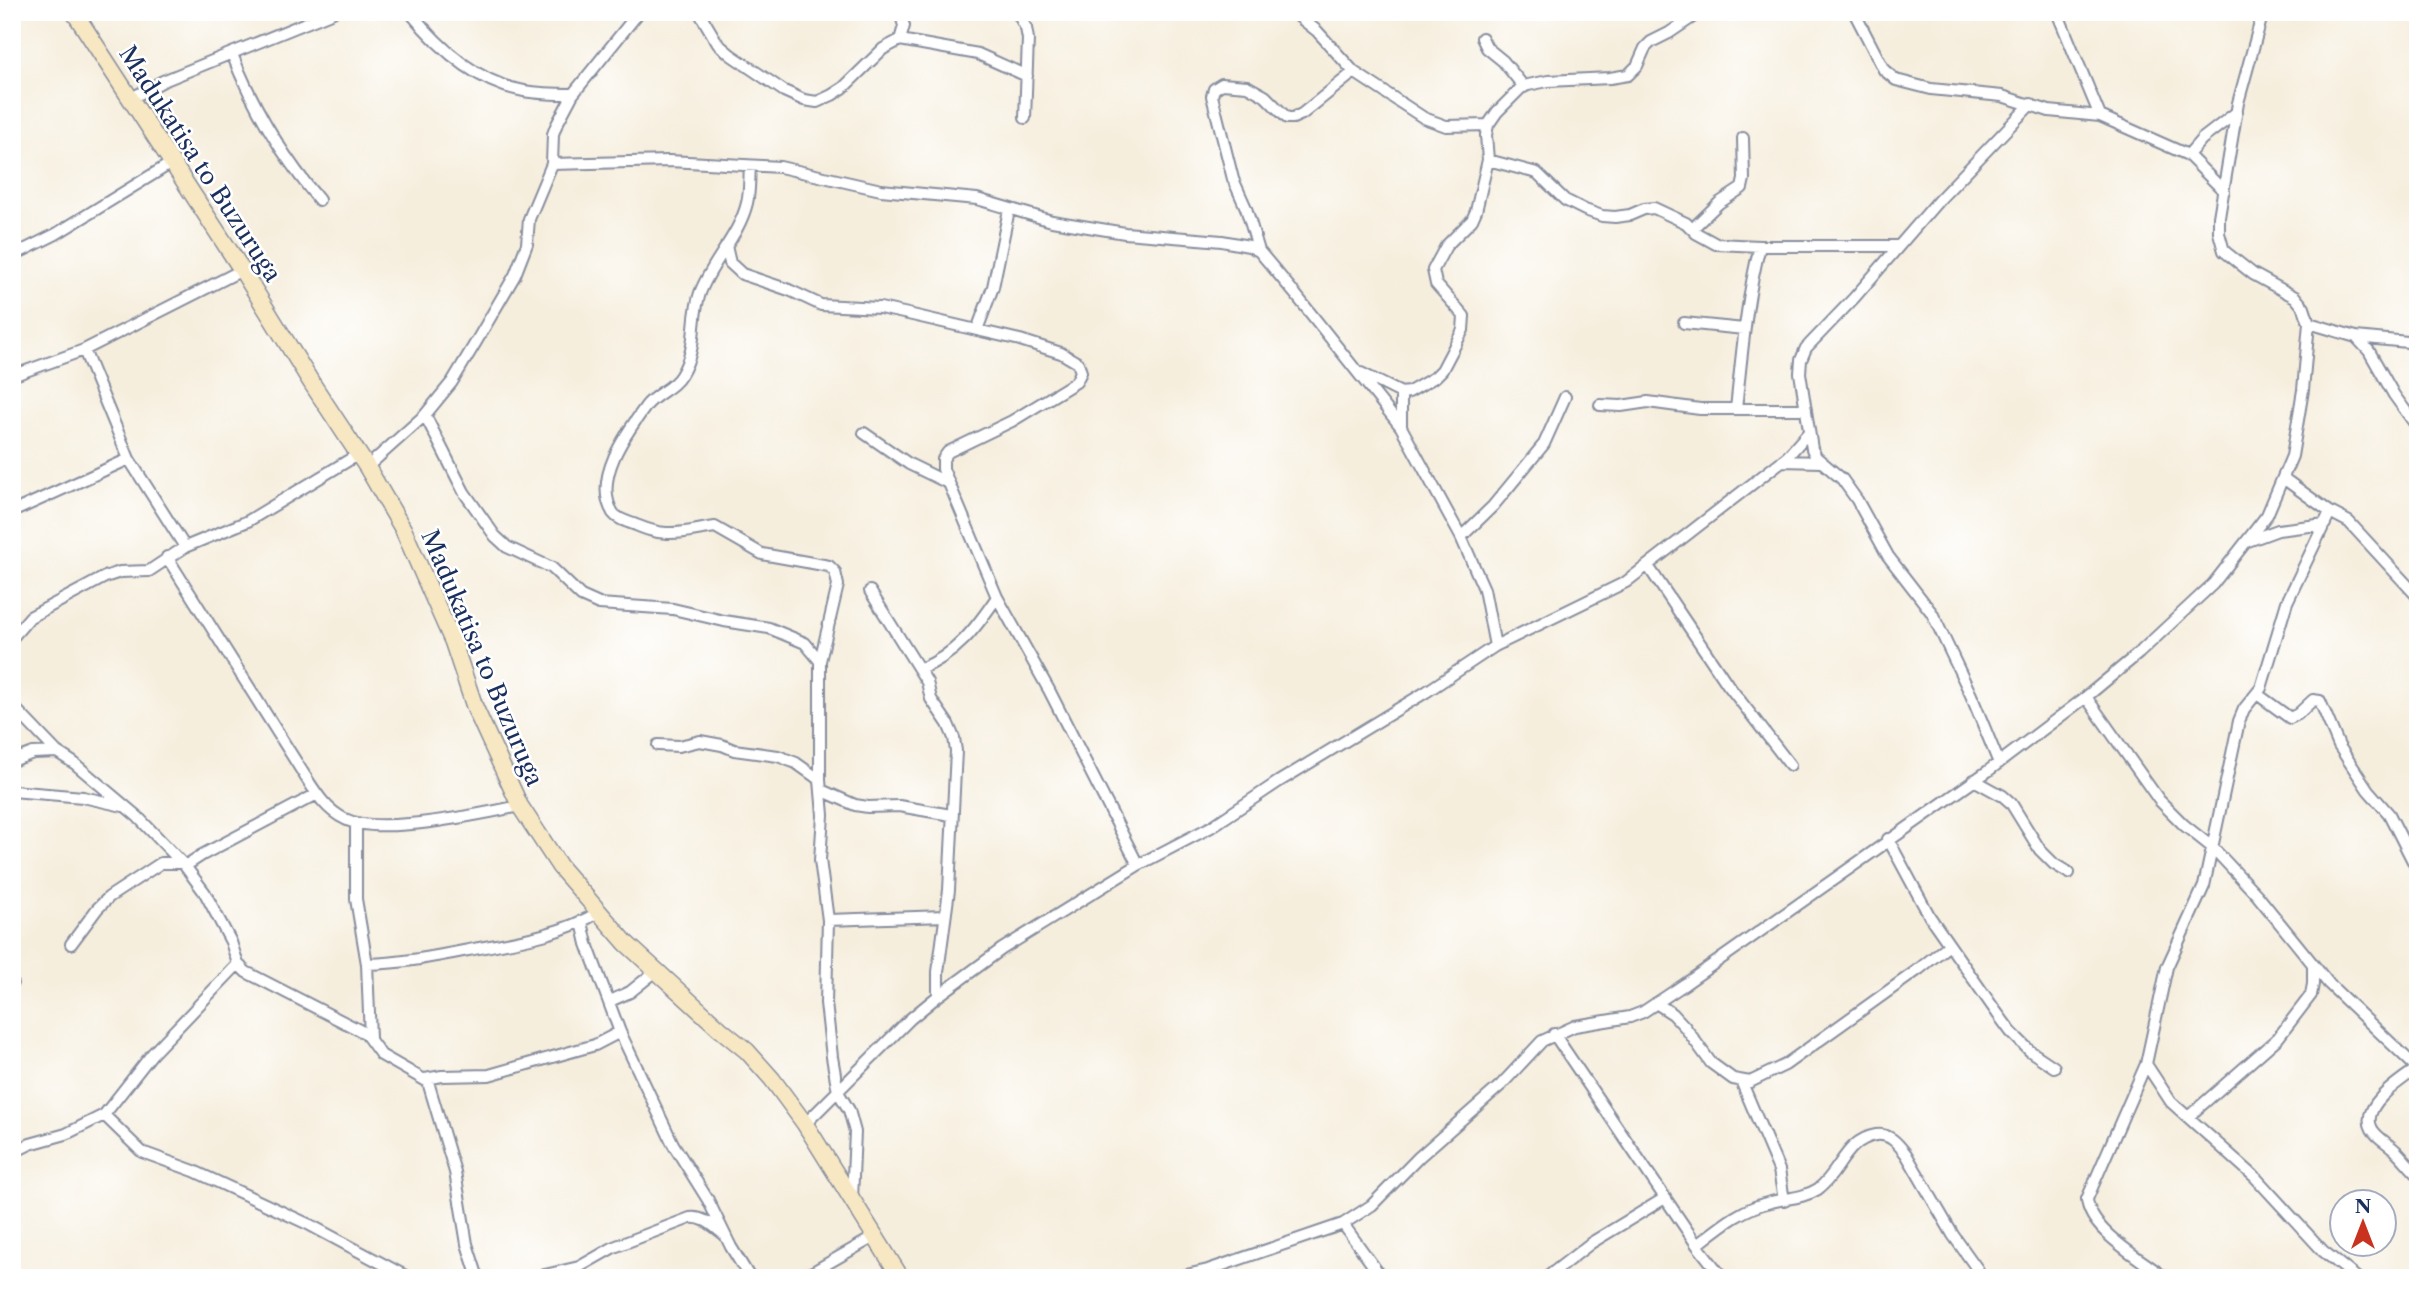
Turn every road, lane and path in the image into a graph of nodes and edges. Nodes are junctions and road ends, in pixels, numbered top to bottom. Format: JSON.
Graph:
{"nodes":[{"id":1,"x":75,"y":12,"type":"edge"},
{"id":2,"x":333,"y":12,"type":"edge"},
{"id":3,"x":410,"y":12,"type":"edge"},
{"id":4,"x":699,"y":12,"type":"edge"},
{"id":5,"x":900,"y":12,"type":"edge"},
{"id":6,"x":1017,"y":12,"type":"edge"},
{"id":7,"x":1293,"y":12,"type":"edge"},
{"id":8,"x":1700,"y":12,"type":"edge"},
{"id":9,"x":1854,"y":12,"type":"edge"},
{"id":10,"x":2057,"y":12,"type":"edge"},
{"id":11,"x":2263,"y":12,"type":"edge"},
{"id":12,"x":635,"y":15,"type":"edge"},
{"id":13,"x":1482,"y":38,"type":"dead end"},
{"id":14,"x":900,"y":40,"type":"junction"},
{"id":15,"x":232,"y":54,"type":"junction"},
{"id":16,"x":1354,"y":72,"type":"junction"},
{"id":17,"x":1027,"y":76,"type":"junction"},
{"id":18,"x":1524,"y":87,"type":"junction"},
{"id":19,"x":573,"y":94,"type":"junction"},
{"id":20,"x":130,"y":99,"type":"junction"},
{"id":21,"x":2031,"y":104,"type":"junction"},
{"id":22,"x":2237,"y":112,"type":"junction"},
{"id":23,"x":2100,"y":116,"type":"junction"},
{"id":24,"x":1025,"y":118,"type":"dead end"},
{"id":25,"x":1488,"y":125,"type":"junction"},
{"id":26,"x":1743,"y":138,"type":"dead end"},
{"id":27,"x":2188,"y":155,"type":"junction"},
{"id":28,"x":1488,"y":160,"type":"junction"},
{"id":29,"x":173,"y":162,"type":"junction"},
{"id":30,"x":552,"y":164,"type":"junction"},
{"id":31,"x":750,"y":166,"type":"junction"},
{"id":32,"x":2224,"y":191,"type":"junction"},
{"id":33,"x":320,"y":200,"type":"dead end"},
{"id":34,"x":1009,"y":210,"type":"junction"},
{"id":35,"x":1692,"y":229,"type":"junction"},
{"id":36,"x":726,"y":246,"type":"junction"},
{"id":37,"x":1760,"y":246,"type":"junction"},
{"id":38,"x":1898,"y":246,"type":"junction"},
{"id":39,"x":1259,"y":251,"type":"junction"},
{"id":40,"x":13,"y":253,"type":"edge"},
{"id":41,"x":242,"y":270,"type":"junction"},
{"id":42,"x":1684,"y":323,"type":"dead end"},
{"id":43,"x":2308,"y":323,"type":"junction"},
{"id":44,"x":1744,"y":329,"type":"junction"},
{"id":45,"x":977,"y":330,"type":"junction"},
{"id":46,"x":2356,"y":337,"type":"junction"},
{"id":47,"x":2418,"y":343,"type":"edge"},
{"id":48,"x":84,"y":350,"type":"junction"},
{"id":49,"x":1358,"y":372,"type":"junction"},
{"id":50,"x":12,"y":376,"type":"edge"},
{"id":51,"x":1401,"y":393,"type":"junction"},
{"id":52,"x":1564,"y":397,"type":"dead end"},
{"id":53,"x":1600,"y":405,"type":"dead end"},
{"id":54,"x":1736,"y":409,"type":"junction"},
{"id":55,"x":1806,"y":409,"type":"junction"},
{"id":56,"x":425,"y":415,"type":"junction"},
{"id":57,"x":1401,"y":427,"type":"junction"},
{"id":58,"x":2418,"y":428,"type":"edge"},
{"id":59,"x":864,"y":433,"type":"dead end"},
{"id":60,"x":1808,"y":433,"type":"junction"},
{"id":61,"x":130,"y":459,"type":"junction"},
{"id":62,"x":363,"y":461,"type":"junction"},
{"id":63,"x":1783,"y":461,"type":"junction"},
{"id":64,"x":1821,"y":462,"type":"junction"},
{"id":65,"x":2283,"y":478,"type":"junction"},
{"id":66,"x":948,"y":483,"type":"junction"},
{"id":67,"x":12,"y":512,"type":"edge"},
{"id":68,"x":2330,"y":512,"type":"junction"},
{"id":69,"x":2325,"y":524,"type":"junction"},
{"id":70,"x":1461,"y":537,"type":"junction"},
{"id":71,"x":2248,"y":541,"type":"junction"},
{"id":72,"x":185,"y":547,"type":"junction"},
{"id":73,"x":167,"y":557,"type":"junction"},
{"id":74,"x":1648,"y":566,"type":"junction"},
{"id":75,"x":870,"y":591,"type":"dead end"},
{"id":76,"x":997,"y":597,"type":"junction"},
{"id":77,"x":2418,"y":597,"type":"edge"},
{"id":78,"x":12,"y":638,"type":"edge"},
{"id":79,"x":1495,"y":646,"type":"junction"},
{"id":80,"x":820,"y":661,"type":"junction"},
{"id":81,"x":920,"y":670,"type":"junction"},
{"id":82,"x":2258,"y":694,"type":"junction"},
{"id":83,"x":2086,"y":697,"type":"junction"},
{"id":84,"x":12,"y":705,"type":"edge"},
{"id":85,"x":658,"y":745,"type":"dead end"},
{"id":86,"x":57,"y":752,"type":"junction"},
{"id":87,"x":12,"y":761,"type":"edge"},
{"id":88,"x":1999,"y":763,"type":"junction"},
{"id":89,"x":1790,"y":765,"type":"dead end"},
{"id":90,"x":1974,"y":780,"type":"junction"},
{"id":91,"x":821,"y":785,"type":"junction"},
{"id":92,"x":12,"y":791,"type":"edge"},
{"id":93,"x":317,"y":794,"type":"junction"},
{"id":94,"x":520,"y":806,"type":"junction"},
{"id":95,"x":125,"y":807,"type":"junction"},
{"id":96,"x":951,"y":815,"type":"junction"},
{"id":97,"x":356,"y":824,"type":"junction"},
{"id":98,"x":1888,"y":839,"type":"junction"},
{"id":99,"x":2213,"y":848,"type":"junction"},
{"id":100,"x":183,"y":864,"type":"junction"},
{"id":101,"x":1138,"y":865,"type":"junction"},
{"id":102,"x":2418,"y":871,"type":"edge"},
{"id":103,"x":2069,"y":873,"type":"dead end"},
{"id":104,"x":599,"y":912,"type":"junction"},
{"id":105,"x":945,"y":916,"type":"junction"},
{"id":106,"x":828,"y":920,"type":"junction"},
{"id":107,"x":582,"y":922,"type":"junction"},
{"id":108,"x":71,"y":944,"type":"dead end"},
{"id":109,"x":1949,"y":945,"type":"junction"},
{"id":110,"x":238,"y":964,"type":"junction"},
{"id":111,"x":367,"y":964,"type":"junction"},
{"id":112,"x":2313,"y":966,"type":"junction"},
{"id":113,"x":656,"y":971,"type":"junction"},
{"id":114,"x":938,"y":996,"type":"junction"},
{"id":115,"x":610,"y":1001,"type":"junction"},
{"id":116,"x":1656,"y":1003,"type":"junction"},
{"id":117,"x":620,"y":1032,"type":"junction"},
{"id":118,"x":1554,"y":1034,"type":"junction"},
{"id":119,"x":370,"y":1038,"type":"junction"},
{"id":120,"x":2146,"y":1064,"type":"junction"},
{"id":121,"x":2054,"y":1067,"type":"dead end"},
{"id":122,"x":2417,"y":1068,"type":"edge"},
{"id":123,"x":425,"y":1079,"type":"junction"},
{"id":124,"x":1742,"y":1083,"type":"junction"},
{"id":125,"x":838,"y":1092,"type":"junction"},
{"id":126,"x":104,"y":1115,"type":"junction"},
{"id":127,"x":2188,"y":1117,"type":"junction"},
{"id":128,"x":805,"y":1124,"type":"junction"},
{"id":129,"x":12,"y":1153,"type":"edge"},
{"id":130,"x":2418,"y":1175,"type":"edge"},
{"id":131,"x":1665,"y":1198,"type":"junction"},
{"id":132,"x":852,"y":1200,"type":"junction"},
{"id":133,"x":1784,"y":1200,"type":"junction"},
{"id":134,"x":1343,"y":1224,"type":"junction"},
{"id":135,"x":726,"y":1236,"type":"junction"},
{"id":136,"x":874,"y":1237,"type":"junction"},
{"id":137,"x":1697,"y":1245,"type":"junction"},
{"id":138,"x":1978,"y":1270,"type":"dead end"},
{"id":139,"x":409,"y":1278,"type":"edge"},
{"id":140,"x":478,"y":1278,"type":"edge"},
{"id":141,"x":532,"y":1278,"type":"edge"},
{"id":142,"x":751,"y":1278,"type":"edge"},
{"id":143,"x":802,"y":1278,"type":"edge"},
{"id":144,"x":901,"y":1278,"type":"edge"},
{"id":145,"x":1173,"y":1278,"type":"edge"},
{"id":146,"x":1382,"y":1278,"type":"edge"},
{"id":147,"x":1546,"y":1278,"type":"edge"},
{"id":148,"x":1723,"y":1278,"type":"edge"},
{"id":149,"x":2165,"y":1278,"type":"edge"},
{"id":150,"x":2357,"y":1278,"type":"edge"}],
"edges":[{"from":1,"to":20,"type":"main road","name":"Madukatisa to Buzuruga"},
{"from":2,"to":15,"type":"street"},
{"from":3,"to":19,"type":"street"},
{"from":4,"to":14,"type":"street"},
{"from":5,"to":14,"type":"street"},
{"from":6,"to":17,"type":"street"},
{"from":7,"to":16,"type":"street"},
{"from":8,"to":18,"type":"street"},
{"from":9,"to":21,"type":"street"},
{"from":10,"to":23,"type":"street"},
{"from":11,"to":22,"type":"street"},
{"from":12,"to":19,"type":"street"},
{"from":13,"to":18,"type":"street"},
{"from":14,"to":17,"type":"street"},
{"from":15,"to":20,"type":"street"},
{"from":15,"to":33,"type":"street"},
{"from":16,"to":25,"type":"street"},
{"from":16,"to":39,"type":"street"},
{"from":17,"to":24,"type":"street"},
{"from":18,"to":25,"type":"street"},
{"from":19,"to":30,"type":"street"},
{"from":20,"to":29,"type":"main road","name":"Madukatisa to Buzuruga"},
{"from":21,"to":23,"type":"street"},
{"from":21,"to":38,"type":"street"},
{"from":22,"to":27,"type":"street"},
{"from":22,"to":32,"type":"street"},
{"from":23,"to":27,"type":"street"},
{"from":25,"to":28,"type":"street"},
{"from":26,"to":35,"type":"street"},
{"from":27,"to":32,"type":"street"},
{"from":28,"to":35,"type":"street"},
{"from":28,"to":51,"type":"street"},
{"from":29,"to":40,"type":"street"},
{"from":29,"to":41,"type":"main road","name":"Madukatisa to Buzuruga"},
{"from":30,"to":31,"type":"street"},
{"from":30,"to":56,"type":"street"},
{"from":31,"to":34,"type":"street"},
{"from":31,"to":36,"type":"street"},
{"from":32,"to":43,"type":"street"},
{"from":34,"to":39,"type":"street"},
{"from":34,"to":45,"type":"street"},
{"from":35,"to":37,"type":"street"},
{"from":36,"to":45,"type":"street"},
{"from":36,"to":80,"type":"street"},
{"from":37,"to":38,"type":"street"},
{"from":37,"to":44,"type":"street"},
{"from":38,"to":55,"type":"street"},
{"from":39,"to":49,"type":"street"},
{"from":41,"to":48,"type":"street"},
{"from":41,"to":62,"type":"main road","name":"Madukatisa to Buzuruga"},
{"from":42,"to":44,"type":"street"},
{"from":43,"to":46,"type":"street"},
{"from":43,"to":65,"type":"street"},
{"from":44,"to":54,"type":"street"},
{"from":45,"to":66,"type":"street"},
{"from":46,"to":47,"type":"street"},
{"from":46,"to":58,"type":"street"},
{"from":48,"to":50,"type":"street"},
{"from":48,"to":61,"type":"street"},
{"from":49,"to":51,"type":"street"},
{"from":49,"to":57,"type":"street"},
{"from":51,"to":57,"type":"street"},
{"from":52,"to":70,"type":"street"},
{"from":53,"to":54,"type":"street"},
{"from":54,"to":55,"type":"street"},
{"from":55,"to":60,"type":"street"},
{"from":56,"to":62,"type":"street"},
{"from":56,"to":80,"type":"street"},
{"from":57,"to":70,"type":"street"},
{"from":59,"to":66,"type":"street"},
{"from":60,"to":63,"type":"street"},
{"from":60,"to":64,"type":"street"},
{"from":61,"to":67,"type":"street"},
{"from":61,"to":72,"type":"street"},
{"from":62,"to":72,"type":"street"},
{"from":62,"to":94,"type":"main road","name":"Madukatisa to Buzuruga"},
{"from":63,"to":64,"type":"street"},
{"from":63,"to":74,"type":"street"},
{"from":64,"to":88,"type":"street"},
{"from":65,"to":68,"type":"street"},
{"from":65,"to":71,"type":"street"},
{"from":66,"to":76,"type":"street"},
{"from":68,"to":69,"type":"street"},
{"from":68,"to":77,"type":"street"},
{"from":69,"to":71,"type":"street"},
{"from":69,"to":82,"type":"street"},
{"from":70,"to":79,"type":"street"},
{"from":71,"to":83,"type":"street"},
{"from":72,"to":73,"type":"street"},
{"from":73,"to":78,"type":"street"},
{"from":73,"to":93,"type":"street"},
{"from":74,"to":79,"type":"street"},
{"from":74,"to":89,"type":"street"},
{"from":75,"to":81,"type":"street"},
{"from":76,"to":81,"type":"street"},
{"from":76,"to":101,"type":"street"},
{"from":79,"to":101,"type":"street"},
{"from":80,"to":91,"type":"street"},
{"from":81,"to":96,"type":"street"},
{"from":82,"to":99,"type":"street"},
{"from":82,"to":102,"type":"street"},
{"from":83,"to":88,"type":"street"},
{"from":83,"to":99,"type":"street"},
{"from":84,"to":86,"type":"street"},
{"from":85,"to":91,"type":"street"},
{"from":86,"to":87,"type":"street"},
{"from":86,"to":95,"type":"street"},
{"from":88,"to":90,"type":"street"},
{"from":90,"to":98,"type":"street"},
{"from":90,"to":103,"type":"street"},
{"from":91,"to":96,"type":"street"},
{"from":91,"to":106,"type":"street"},
{"from":92,"to":95,"type":"street"},
{"from":93,"to":97,"type":"street"},
{"from":93,"to":100,"type":"street"},
{"from":94,"to":97,"type":"street"},
{"from":94,"to":104,"type":"main road","name":"Madukatisa to Buzuruga"},
{"from":95,"to":100,"type":"street"},
{"from":96,"to":105,"type":"street"},
{"from":97,"to":111,"type":"street"},
{"from":98,"to":109,"type":"street"},
{"from":98,"to":116,"type":"street"},
{"from":99,"to":112,"type":"street"},
{"from":99,"to":120,"type":"street"},
{"from":100,"to":108,"type":"street"},
{"from":100,"to":110,"type":"street"},
{"from":101,"to":114,"type":"street"},
{"from":104,"to":107,"type":"street"},
{"from":104,"to":113,"type":"main road","name":"Madukatisa to Buzuruga"},
{"from":105,"to":106,"type":"street"},
{"from":105,"to":114,"type":"street"},
{"from":106,"to":125,"type":"street"},
{"from":107,"to":111,"type":"street"},
{"from":107,"to":115,"type":"street"},
{"from":109,"to":121,"type":"street"},
{"from":109,"to":124,"type":"street"},
{"from":110,"to":119,"type":"street"},
{"from":110,"to":126,"type":"street"},
{"from":111,"to":119,"type":"street"},
{"from":112,"to":122,"type":"street"},
{"from":112,"to":127,"type":"street"},
{"from":113,"to":115,"type":"street"},
{"from":113,"to":128,"type":"main road","name":"Madukatisa to Buzuruga"},
{"from":114,"to":125,"type":"street"},
{"from":115,"to":117,"type":"street"},
{"from":116,"to":118,"type":"street"},
{"from":116,"to":124,"type":"street"},
{"from":117,"to":123,"type":"street"},
{"from":117,"to":135,"type":"street"},
{"from":118,"to":131,"type":"street"},
{"from":118,"to":134,"type":"street"},
{"from":119,"to":123,"type":"street"},
{"from":120,"to":127,"type":"street"},
{"from":120,"to":149,"type":"street"},
{"from":122,"to":130,"type":"street"},
{"from":123,"to":140,"type":"street"},
{"from":124,"to":133,"type":"street"},
{"from":125,"to":128,"type":"street"},
{"from":125,"to":132,"type":"street"},
{"from":126,"to":129,"type":"street"},
{"from":126,"to":139,"type":"street"},
{"from":127,"to":150,"type":"street"},
{"from":128,"to":132,"type":"main road","name":"Madukatisa to Buzuruga"},
{"from":131,"to":137,"type":"street"},
{"from":131,"to":147,"type":"street"},
{"from":132,"to":136,"type":"main road","name":"Madukatisa to Buzuruga"},
{"from":133,"to":137,"type":"street"},
{"from":133,"to":138,"type":"street"},
{"from":134,"to":145,"type":"street"},
{"from":134,"to":146,"type":"street"},
{"from":135,"to":141,"type":"street"},
{"from":135,"to":142,"type":"street"},
{"from":136,"to":143,"type":"street"},
{"from":136,"to":144,"type":"main road","name":"Madukatisa to Buzuruga"},
{"from":137,"to":148,"type":"street"}]}
